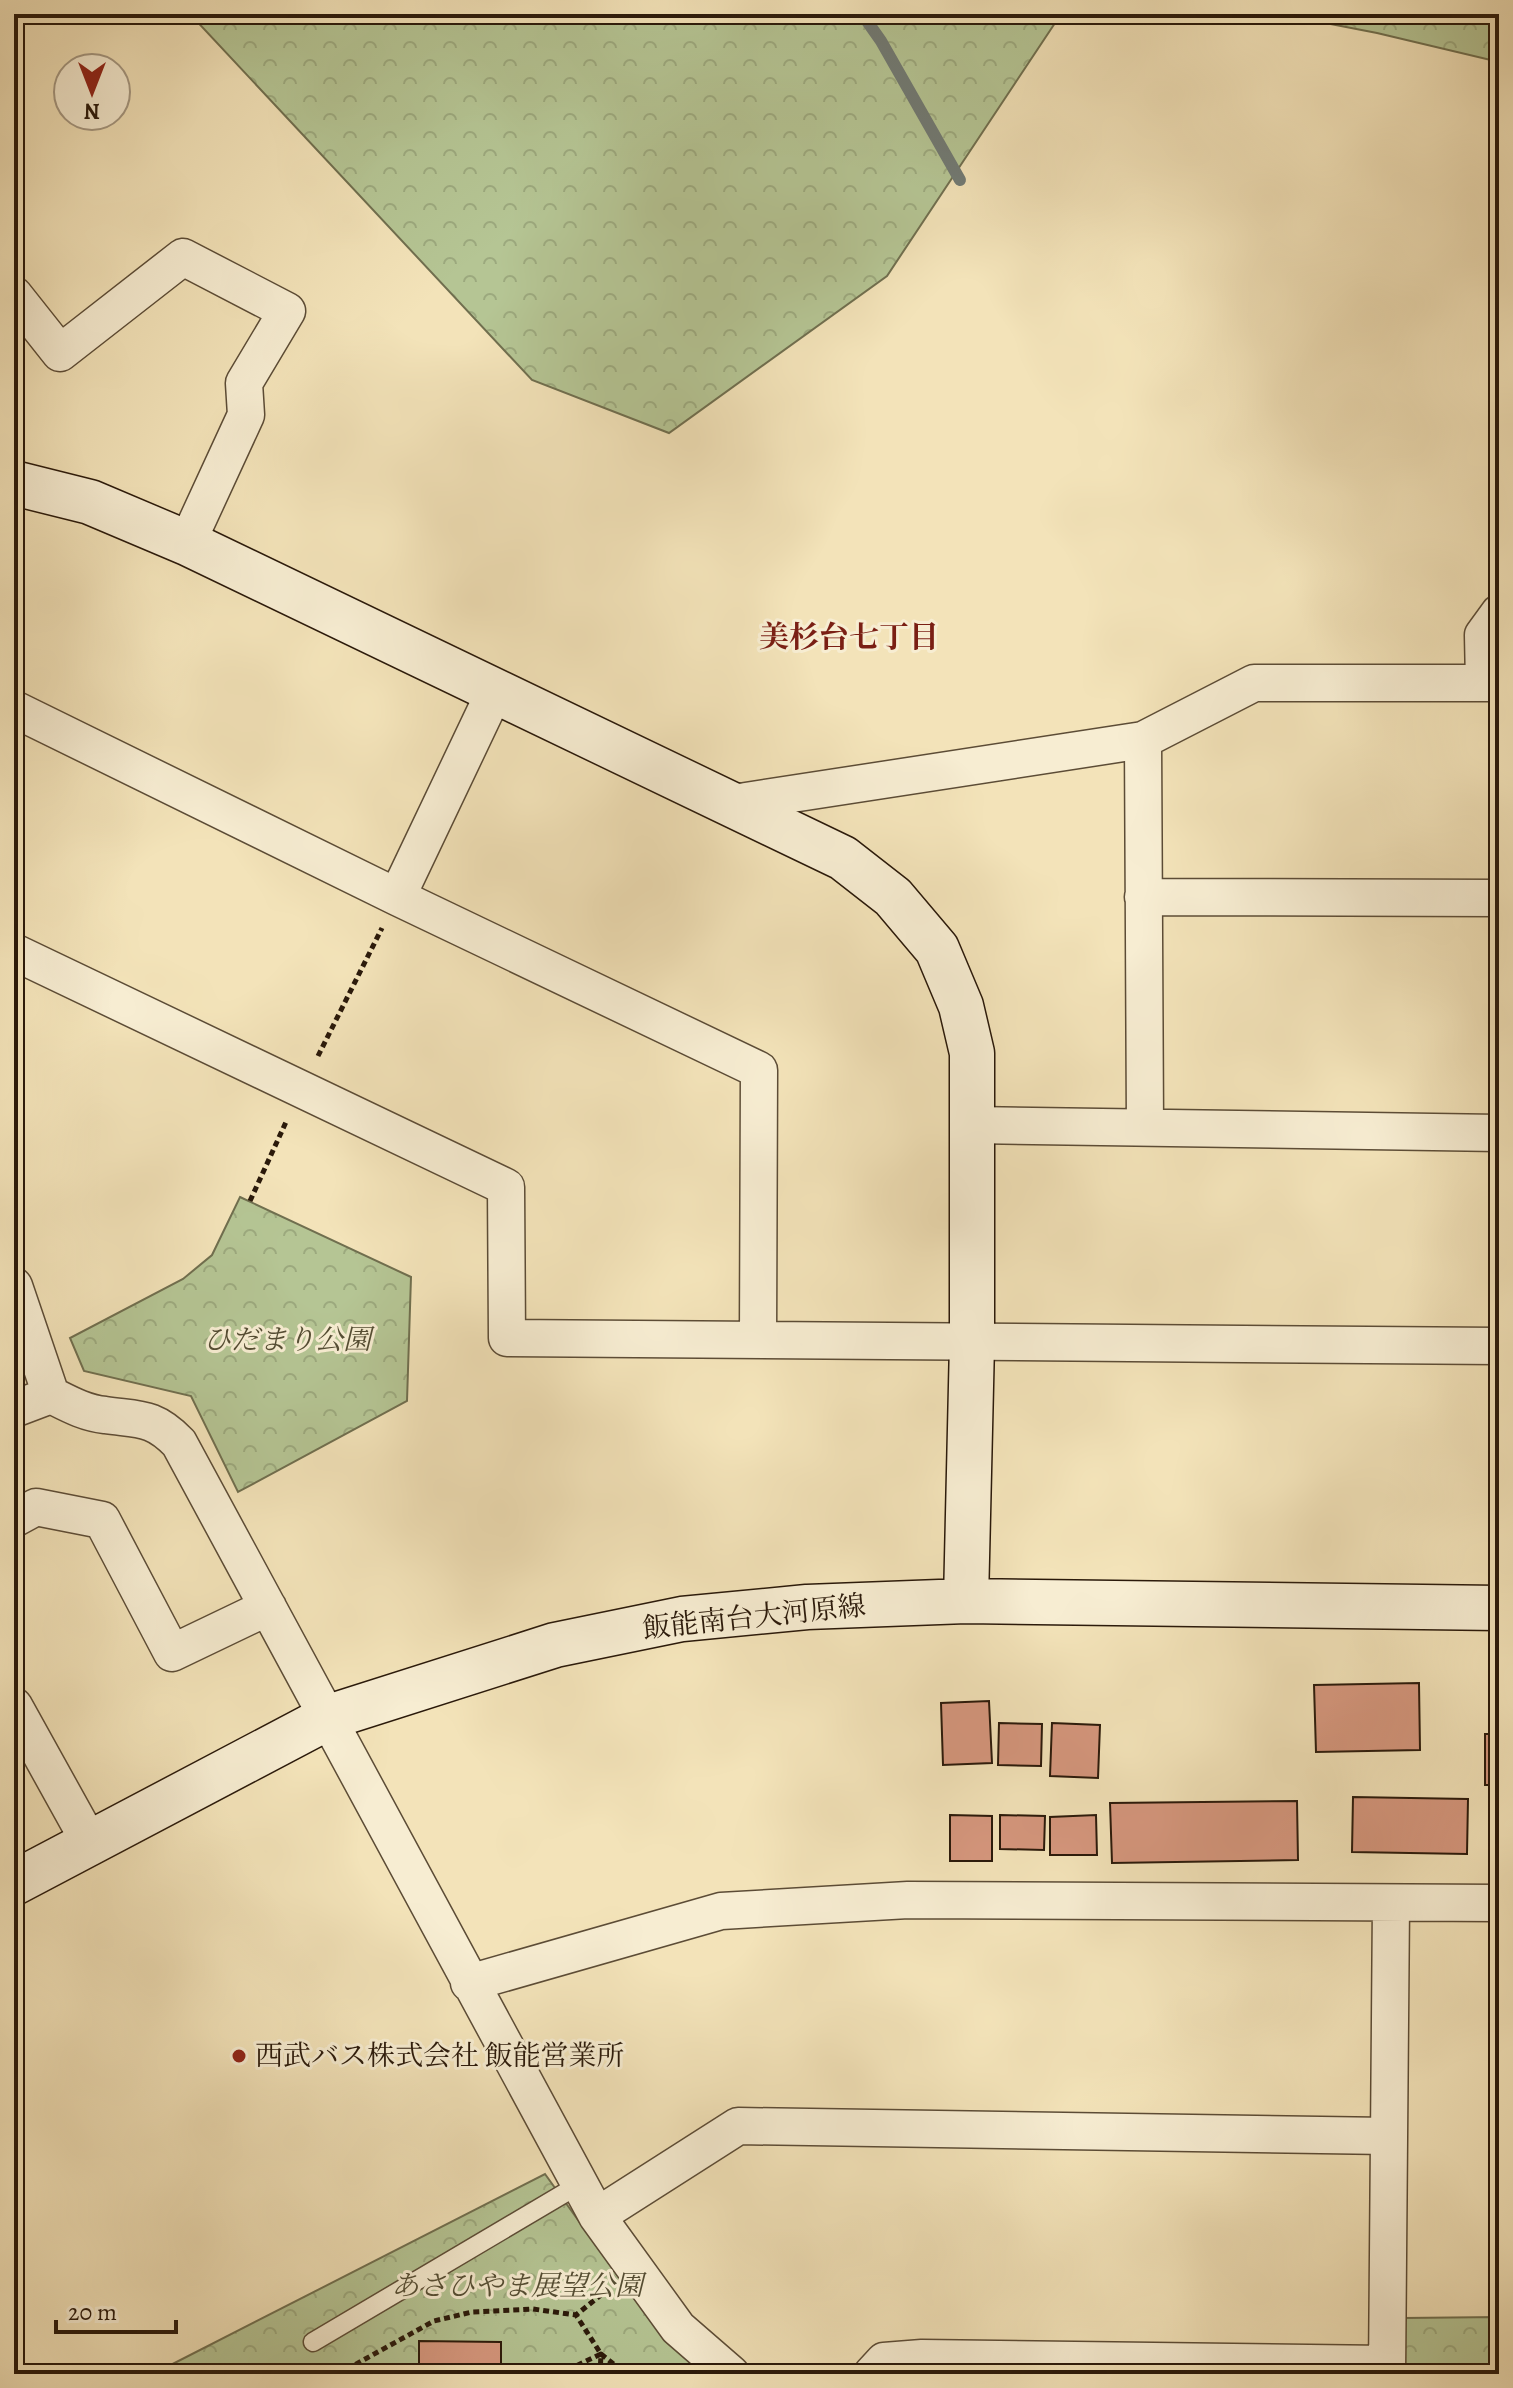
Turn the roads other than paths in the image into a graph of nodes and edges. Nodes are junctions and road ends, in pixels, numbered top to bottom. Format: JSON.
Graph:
{"nodes":[{"id":1,"x":14,"y":295,"type":"edge"},
{"id":2,"x":14,"y":483,"type":"edge"},
{"id":3,"x":187,"y":543,"type":"junction"},
{"id":4,"x":1499,"y":613,"type":"edge"},
{"id":5,"x":1492,"y":683,"type":"edge"},
{"id":6,"x":495,"y":691,"type":"junction"},
{"id":7,"x":14,"y":709,"type":"edge"},
{"id":8,"x":1143,"y":740,"type":"junction"},
{"id":9,"x":733,"y":803,"type":"junction"},
{"id":10,"x":397,"y":897,"type":"junction"},
{"id":11,"x":1143,"y":897,"type":"junction"},
{"id":12,"x":1499,"y":898,"type":"edge"},
{"id":13,"x":14,"y":952,"type":"edge"},
{"id":14,"x":973,"y":1125,"type":"junction"},
{"id":15,"x":1145,"y":1127,"type":"junction"},
{"id":16,"x":1499,"y":1133,"type":"edge"},
{"id":17,"x":14,"y":1286,"type":"edge"},
{"id":18,"x":758,"y":1340,"type":"junction"},
{"id":19,"x":972,"y":1343,"type":"junction"},
{"id":20,"x":1499,"y":1346,"type":"edge"},
{"id":21,"x":51,"y":1395,"type":"junction"},
{"id":22,"x":14,"y":1409,"type":"edge"},
{"id":23,"x":14,"y":1519,"type":"edge"},
{"id":24,"x":966,"y":1601,"type":"junction"},
{"id":25,"x":268,"y":1607,"type":"junction"},
{"id":26,"x":1499,"y":1608,"type":"edge"},
{"id":27,"x":14,"y":1706,"type":"edge"},
{"id":28,"x":329,"y":1717,"type":"junction"},
{"id":29,"x":90,"y":1843,"type":"junction"},
{"id":30,"x":14,"y":1883,"type":"edge"},
{"id":31,"x":1391,"y":1903,"type":"junction"},
{"id":32,"x":1499,"y":1903,"type":"edge"},
{"id":33,"x":469,"y":1983,"type":"junction"},
{"id":34,"x":1388,"y":2136,"type":"junction"},
{"id":35,"x":580,"y":2184,"type":"junction"},
{"id":36,"x":597,"y":2216,"type":"junction"},
{"id":37,"x":313,"y":2342,"type":"dead end"},
{"id":38,"x":1387,"y":2369,"type":"edge"},
{"id":39,"x":731,"y":2374,"type":"edge"},
{"id":40,"x":872,"y":2374,"type":"edge"}],
"edges":[{"from":1,"to":3,"type":"street"},
{"from":2,"to":3,"type":"street"},
{"from":3,"to":6,"type":"street"},
{"from":4,"to":5,"type":"street"},
{"from":5,"to":8,"type":"street"},
{"from":6,"to":9,"type":"street"},
{"from":6,"to":10,"type":"street"},
{"from":7,"to":10,"type":"street"},
{"from":8,"to":9,"type":"street"},
{"from":8,"to":11,"type":"street"},
{"from":9,"to":14,"type":"street"},
{"from":10,"to":18,"type":"street"},
{"from":11,"to":12,"type":"street"},
{"from":11,"to":15,"type":"street"},
{"from":13,"to":18,"type":"street"},
{"from":14,"to":15,"type":"street"},
{"from":14,"to":19,"type":"street"},
{"from":15,"to":16,"type":"street"},
{"from":17,"to":21,"type":"street"},
{"from":18,"to":19,"type":"street"},
{"from":19,"to":20,"type":"street"},
{"from":19,"to":24,"type":"street"},
{"from":21,"to":22,"type":"street"},
{"from":21,"to":25,"type":"street"},
{"from":23,"to":25,"type":"street"},
{"from":24,"to":26,"type":"street","name":"飯能南台大河原線"},
{"from":24,"to":28,"type":"street","name":"飯能南台大河原線"},
{"from":25,"to":28,"type":"street"},
{"from":27,"to":29,"type":"street"},
{"from":28,"to":29,"type":"street","name":"飯能南台大河原線"},
{"from":28,"to":33,"type":"street"},
{"from":29,"to":30,"type":"street","name":"飯能南台大河原線"},
{"from":31,"to":32,"type":"street"},
{"from":31,"to":33,"type":"street"},
{"from":31,"to":34,"type":"street"},
{"from":33,"to":35,"type":"street"},
{"from":34,"to":36,"type":"street"},
{"from":34,"to":38,"type":"street"},
{"from":35,"to":36,"type":"street"},
{"from":35,"to":37,"type":"lane"},
{"from":36,"to":39,"type":"street"},
{"from":38,"to":40,"type":"street"}]}
